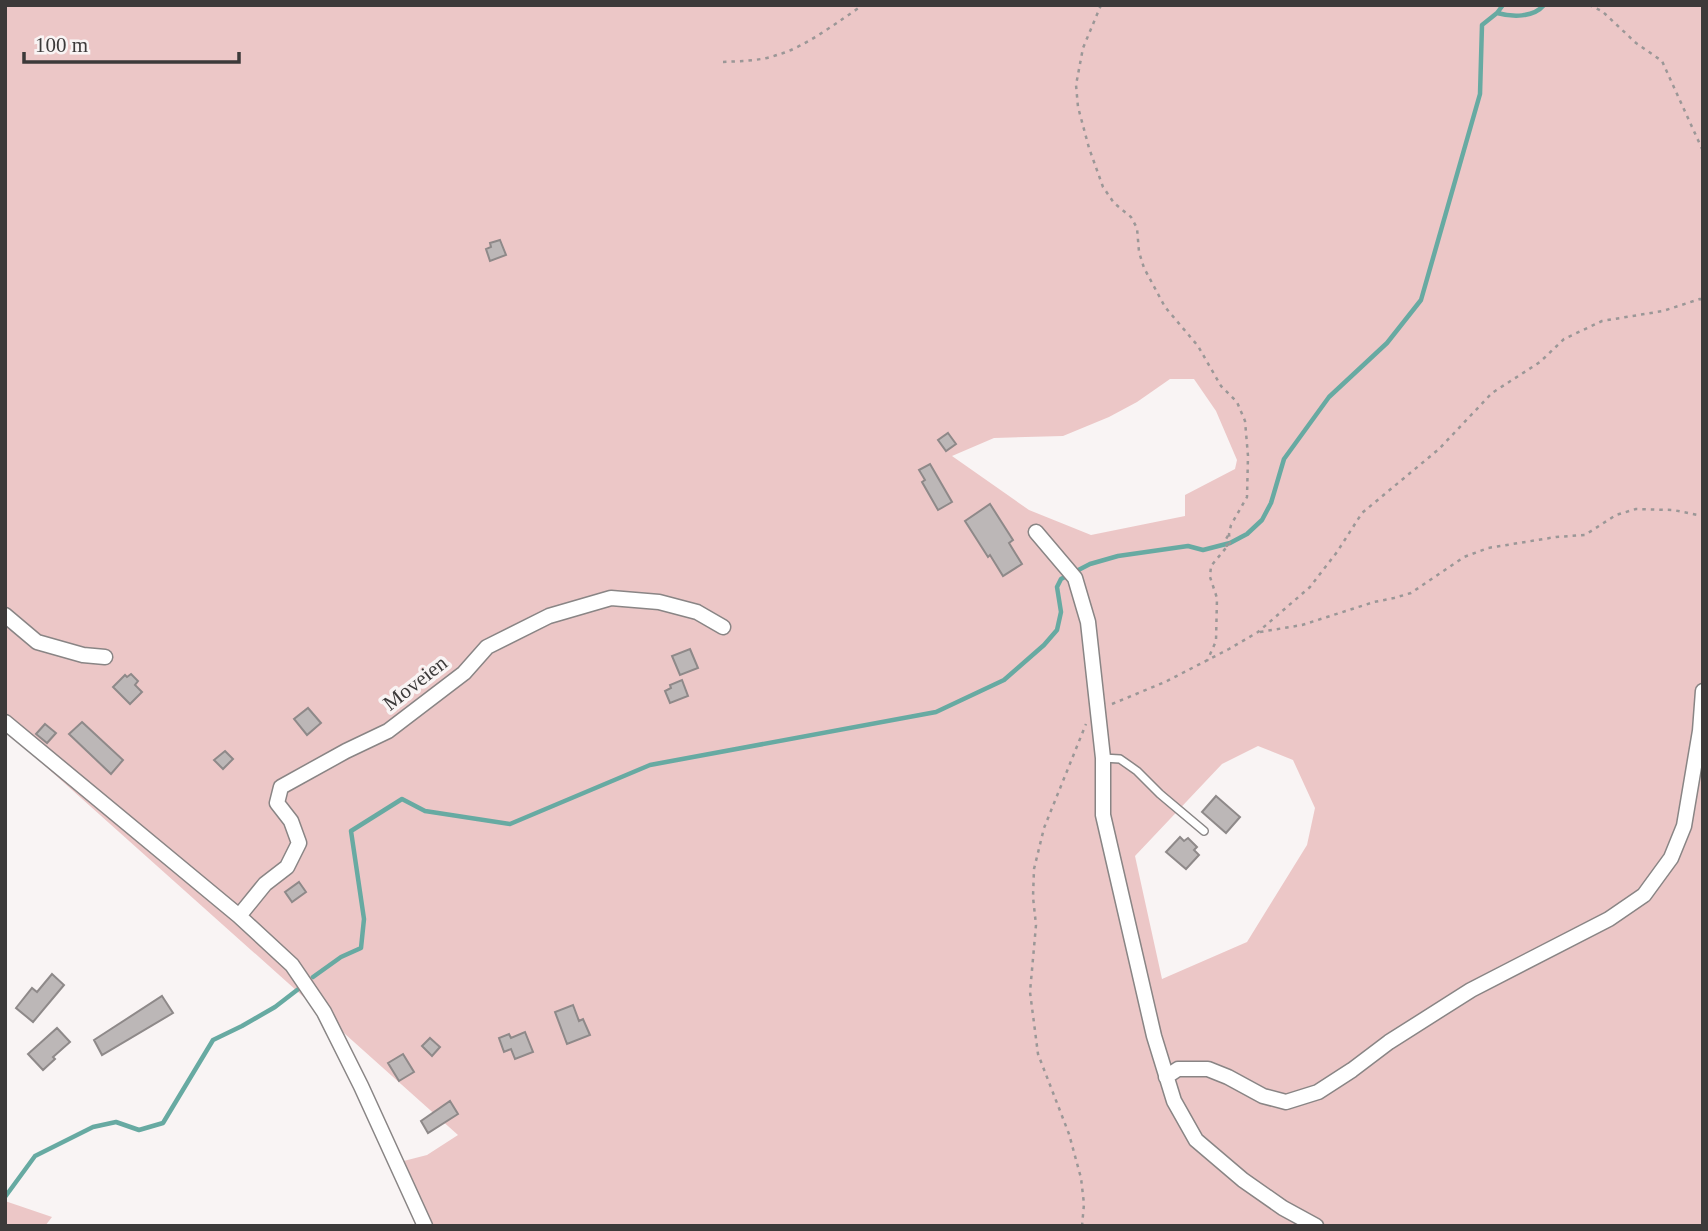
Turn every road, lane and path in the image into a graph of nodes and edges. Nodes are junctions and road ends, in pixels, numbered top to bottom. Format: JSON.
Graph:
{"nodes":[{"id":1,"x":863,"y":5,"type":"edge"},
{"id":2,"x":1101,"y":5,"type":"edge"},
{"id":3,"x":1589,"y":5,"type":"edge"},
{"id":4,"x":723,"y":62,"type":"dead end"},
{"id":5,"x":1703,"y":151,"type":"edge"},
{"id":6,"x":1703,"y":300,"type":"edge"},
{"id":7,"x":1703,"y":516,"type":"edge"},
{"id":8,"x":1036,"y":532,"type":"dead end"},
{"id":9,"x":1229,"y":534,"type":"junction"},
{"id":10,"x":1227,"y":548,"type":"junction"},
{"id":11,"x":5,"y":615,"type":"edge"},
{"id":12,"x":723,"y":627,"type":"dead end"},
{"id":13,"x":1258,"y":632,"type":"junction"},
{"id":14,"x":105,"y":657,"type":"dead end"},
{"id":15,"x":1207,"y":661,"type":"junction"},
{"id":16,"x":1703,"y":691,"type":"edge"},
{"id":17,"x":1098,"y":710,"type":"junction"},
{"id":18,"x":5,"y":722,"type":"edge"},
{"id":19,"x":1102,"y":758,"type":"junction"},
{"id":20,"x":1204,"y":831,"type":"dead end"},
{"id":21,"x":239,"y":916,"type":"junction"},
{"id":22,"x":1166,"y":1077,"type":"junction"},
{"id":23,"x":425,"y":1226,"type":"edge"},
{"id":24,"x":1082,"y":1226,"type":"edge"},
{"id":25,"x":1316,"y":1226,"type":"edge"}],
"edges":[{"from":1,"to":4,"type":"path"},
{"from":2,"to":9,"type":"path"},
{"from":3,"to":5,"type":"path"},
{"from":6,"to":13,"type":"path"},
{"from":7,"to":13,"type":"path"},
{"from":8,"to":17,"type":"street"},
{"from":9,"to":10,"type":"path"},
{"from":9,"to":10,"type":"path"},
{"from":10,"to":15,"type":"path"},
{"from":11,"to":14,"type":"street"},
{"from":12,"to":21,"type":"street","name":"Moveien"},
{"from":13,"to":15,"type":"path"},
{"from":15,"to":17,"type":"path"},
{"from":16,"to":22,"type":"street"},
{"from":17,"to":19,"type":"street"},
{"from":17,"to":24,"type":"path"},
{"from":18,"to":21,"type":"street"},
{"from":19,"to":20,"type":"lane"},
{"from":19,"to":22,"type":"street"},
{"from":21,"to":23,"type":"street"},
{"from":22,"to":25,"type":"street"}]}
